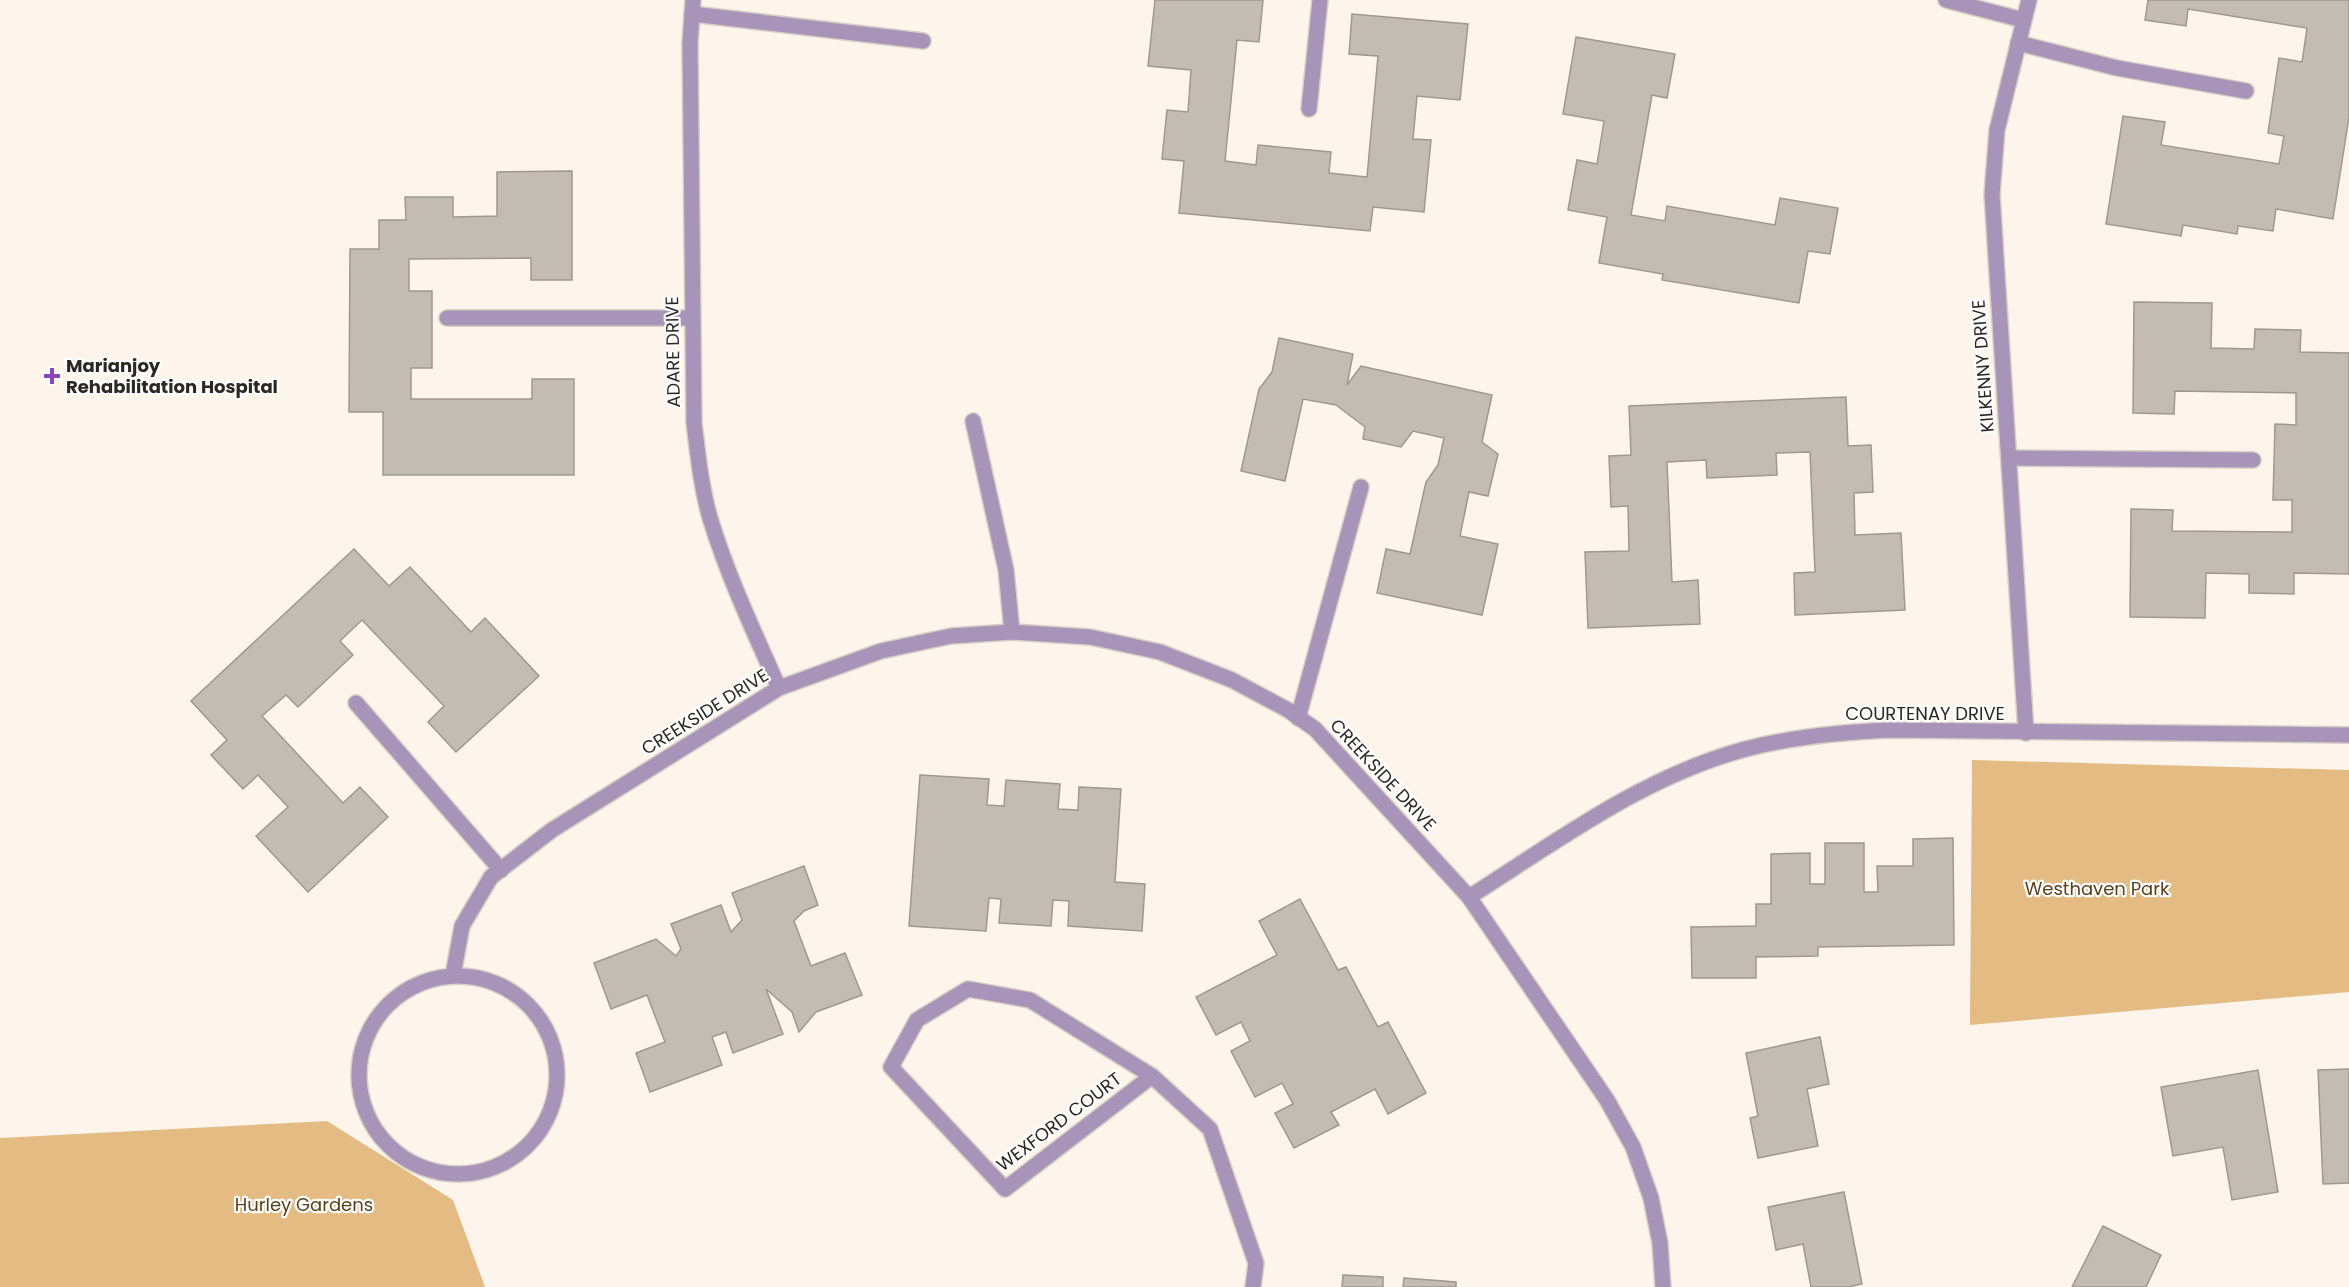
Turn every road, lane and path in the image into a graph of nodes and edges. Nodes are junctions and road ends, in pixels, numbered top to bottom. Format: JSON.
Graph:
{"nodes":[{"id":1,"x":1320,"y":0,"type":"edge"},
{"id":2,"x":1946,"y":0,"type":"edge"},
{"id":3,"x":2028,"y":0,"type":"edge"},
{"id":4,"x":692,"y":7,"type":"edge"},
{"id":5,"x":2023,"y":20,"type":"junction"},
{"id":6,"x":923,"y":41,"type":"dead end"},
{"id":7,"x":2018,"y":43,"type":"junction"},
{"id":8,"x":2246,"y":91,"type":"dead end"},
{"id":9,"x":1309,"y":109,"type":"dead end"},
{"id":10,"x":447,"y":318,"type":"dead end"},
{"id":11,"x":691,"y":318,"type":"junction"},
{"id":12,"x":974,"y":421,"type":"dead end"},
{"id":13,"x":2009,"y":458,"type":"junction"},
{"id":14,"x":2253,"y":460,"type":"dead end"},
{"id":15,"x":1361,"y":486,"type":"dead end"},
{"id":16,"x":1012,"y":632,"type":"junction"},
{"id":17,"x":779,"y":688,"type":"junction"},
{"id":18,"x":356,"y":703,"type":"dead end"},
{"id":19,"x":1299,"y":718,"type":"junction"},
{"id":20,"x":2026,"y":733,"type":"junction"},
{"id":21,"x":2349,"y":735,"type":"edge"},
{"id":22,"x":501,"y":870,"type":"junction"},
{"id":23,"x":1469,"y":897,"type":"junction"},
{"id":24,"x":453,"y":975,"type":"junction"},
{"id":25,"x":1152,"y":1076,"type":"junction"},
{"id":26,"x":1253,"y":1287,"type":"edge"},
{"id":27,"x":1663,"y":1287,"type":"edge"}],
"edges":[{"from":1,"to":9,"type":"street"},
{"from":2,"to":5,"type":"street"},
{"from":3,"to":5,"type":"street","name":"KILKENNY DRIVE"},
{"from":4,"to":6,"type":"street"},
{"from":4,"to":11,"type":"street","name":"ADARE DRIVE"},
{"from":5,"to":7,"type":"street","name":"KILKENNY DRIVE"},
{"from":7,"to":8,"type":"street"},
{"from":7,"to":13,"type":"street","name":"KILKENNY DRIVE"},
{"from":10,"to":11,"type":"street"},
{"from":11,"to":17,"type":"street","name":"ADARE DRIVE"},
{"from":12,"to":16,"type":"street"},
{"from":13,"to":14,"type":"street"},
{"from":13,"to":20,"type":"street","name":"KILKENNY DRIVE"},
{"from":15,"to":19,"type":"street"},
{"from":16,"to":17,"type":"street","name":"CREEKSIDE DRIVE"},
{"from":16,"to":19,"type":"street","name":"CREEKSIDE DRIVE"},
{"from":17,"to":22,"type":"street","name":"CREEKSIDE DRIVE"},
{"from":18,"to":22,"type":"street"},
{"from":19,"to":23,"type":"street","name":"CREEKSIDE DRIVE"},
{"from":20,"to":21,"type":"street","name":"COURTENAY DRIVE"},
{"from":20,"to":23,"type":"street","name":"COURTENAY DRIVE"},
{"from":22,"to":24,"type":"street","name":"CREEKSIDE DRIVE"},
{"from":23,"to":27,"type":"street","name":"CREEKSIDE DRIVE"},
{"from":24,"to":24,"type":"street"},
{"from":25,"to":25,"type":"street","name":"WEXFORD COURT"},
{"from":25,"to":26,"type":"street","name":"WEXFORD COURT"}]}
